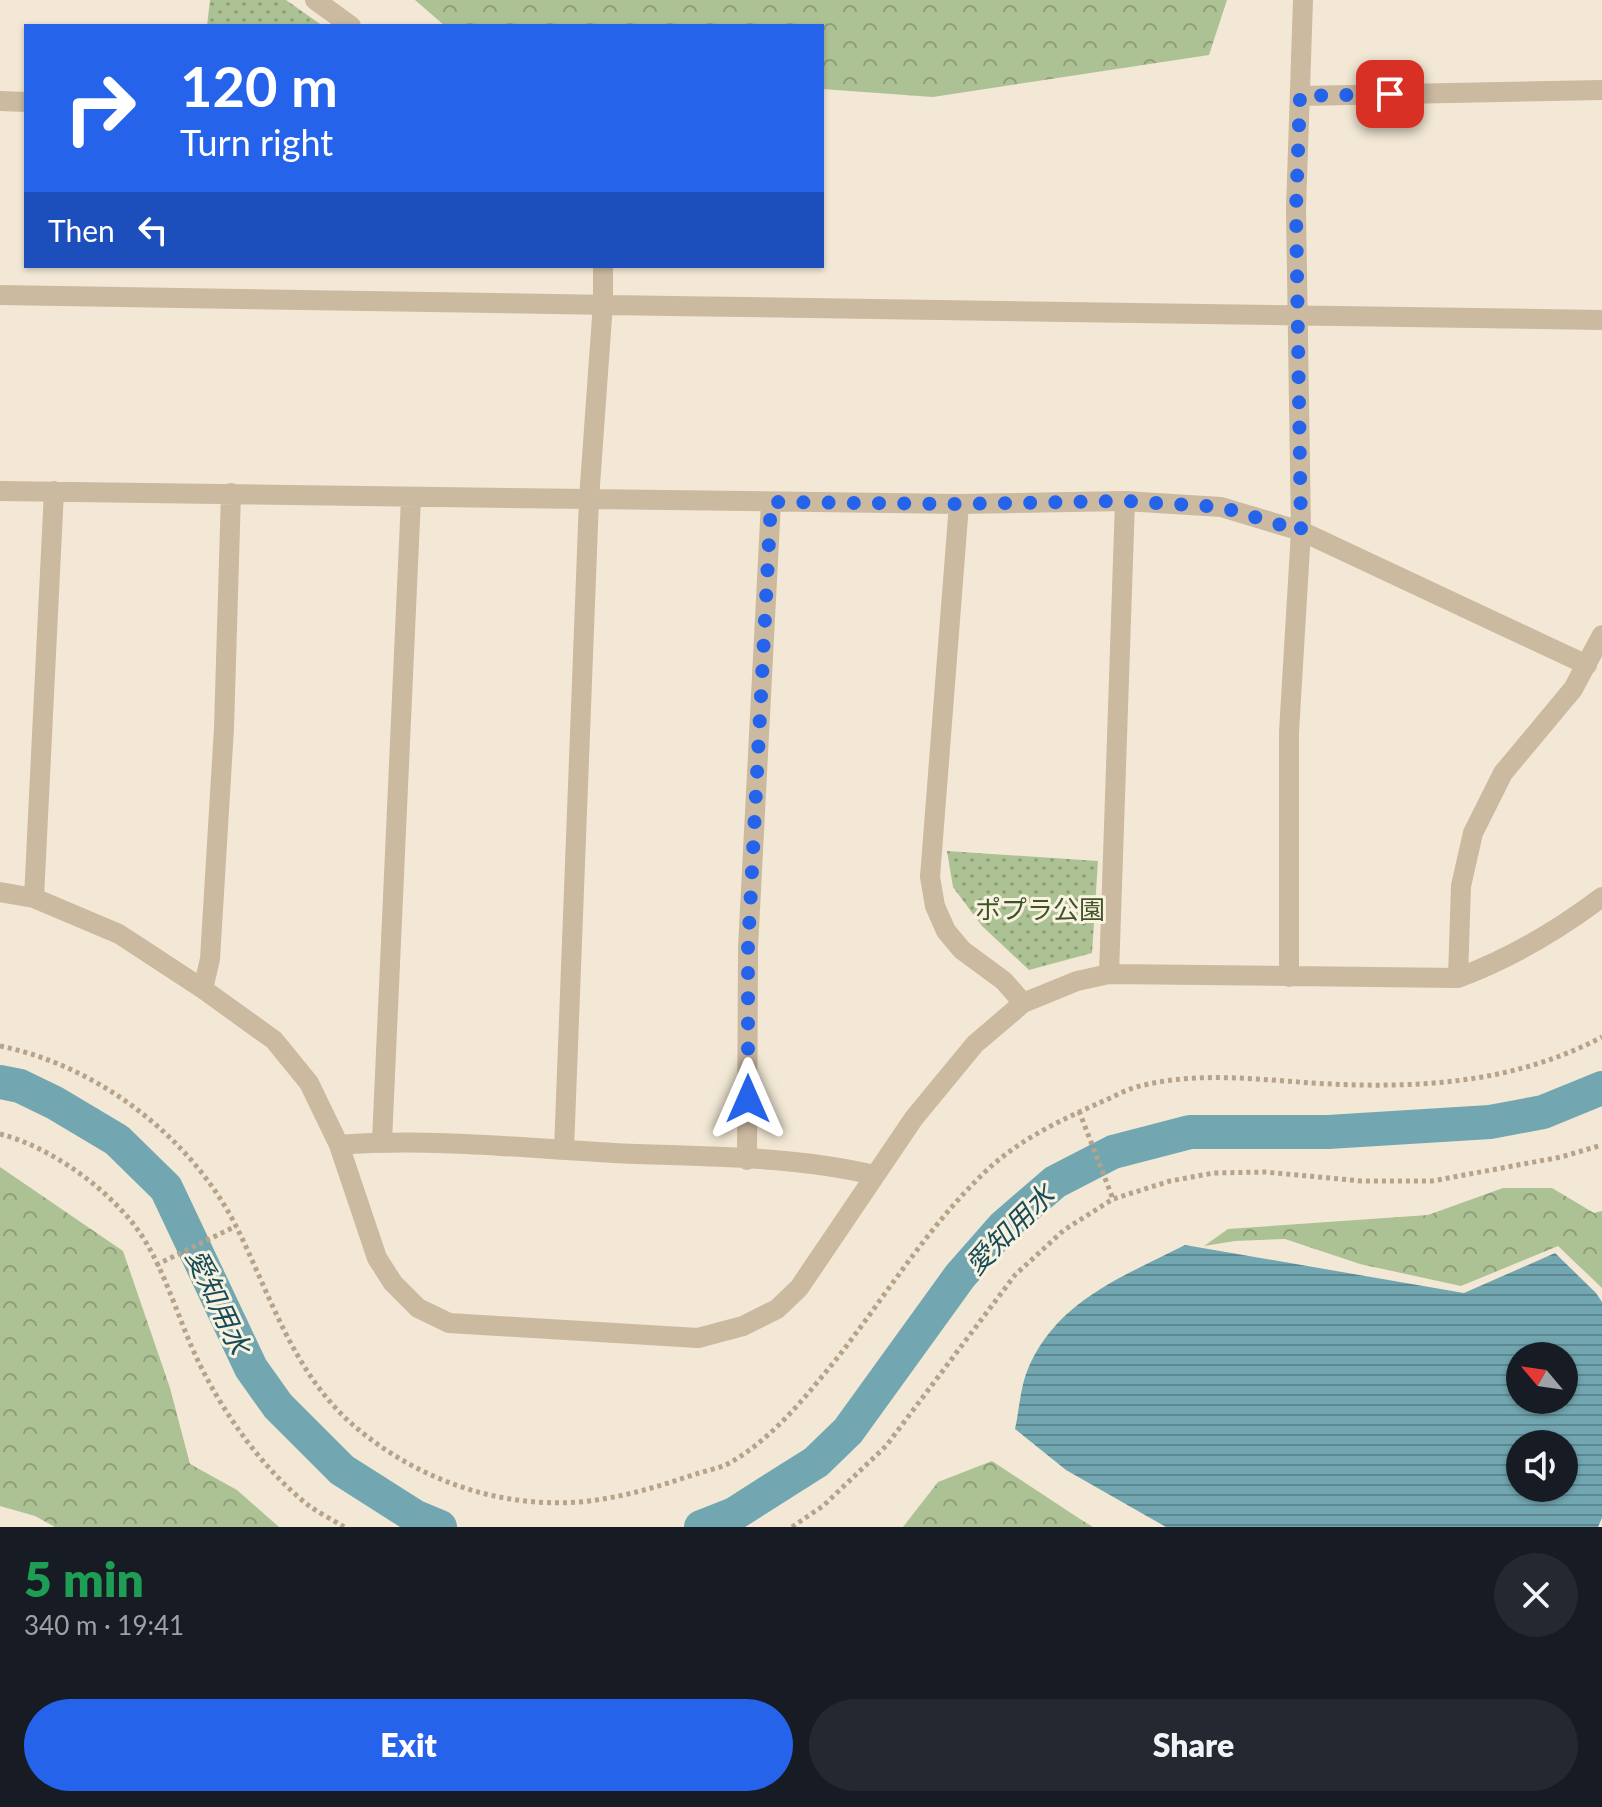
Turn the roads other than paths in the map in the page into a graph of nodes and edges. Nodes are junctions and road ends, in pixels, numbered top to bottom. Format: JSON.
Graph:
{"nodes":[{"id":1,"x":315,"y":0,"type":"edge"},
{"id":2,"x":1303,"y":0,"type":"edge"},
{"id":3,"x":348,"y":24,"type":"edge"},
{"id":4,"x":1602,"y":90,"type":"edge"},
{"id":5,"x":1300,"y":96,"type":"junction"},
{"id":6,"x":0,"y":101,"type":"edge"},
{"id":7,"x":24,"y":102,"type":"edge"},
{"id":8,"x":603,"y":268,"type":"edge"},
{"id":9,"x":0,"y":295,"type":"edge"},
{"id":10,"x":603,"y":303,"type":"junction"},
{"id":11,"x":1297,"y":317,"type":"junction"},
{"id":12,"x":1602,"y":320,"type":"edge"},
{"id":13,"x":0,"y":491,"type":"edge"},
{"id":14,"x":54,"y":491,"type":"junction"},
{"id":15,"x":231,"y":493,"type":"junction"},
{"id":16,"x":411,"y":498,"type":"junction"},
{"id":17,"x":589,"y":499,"type":"junction"},
{"id":18,"x":1125,"y":501,"type":"junction"},
{"id":19,"x":771,"y":502,"type":"junction"},
{"id":20,"x":959,"y":504,"type":"junction"},
{"id":21,"x":1301,"y":531,"type":"junction"},
{"id":22,"x":1602,"y":635,"type":"edge"},
{"id":23,"x":1587,"y":665,"type":"junction"},
{"id":24,"x":0,"y":892,"type":"edge"},
{"id":25,"x":1602,"y":897,"type":"edge"},
{"id":26,"x":34,"y":898,"type":"junction"},
{"id":27,"x":1109,"y":974,"type":"junction"},
{"id":28,"x":1289,"y":977,"type":"junction"},
{"id":29,"x":1458,"y":978,"type":"junction"},
{"id":30,"x":203,"y":989,"type":"junction"},
{"id":31,"x":1023,"y":1003,"type":"junction"},
{"id":32,"x":382,"y":1141,"type":"junction"},
{"id":33,"x":339,"y":1145,"type":"junction"},
{"id":34,"x":564,"y":1150,"type":"junction"},
{"id":35,"x":747,"y":1160,"type":"junction"},
{"id":36,"x":874,"y":1175,"type":"junction"}],
"edges":[{"from":1,"to":3,"type":"street"},
{"from":2,"to":5,"type":"street"},
{"from":4,"to":5,"type":"street"},
{"from":5,"to":11,"type":"street"},
{"from":6,"to":7,"type":"street"},
{"from":8,"to":10,"type":"street"},
{"from":9,"to":10,"type":"street"},
{"from":10,"to":11,"type":"street"},
{"from":10,"to":17,"type":"street"},
{"from":11,"to":12,"type":"street"},
{"from":11,"to":21,"type":"street"},
{"from":13,"to":14,"type":"street"},
{"from":14,"to":15,"type":"street"},
{"from":14,"to":26,"type":"street"},
{"from":15,"to":16,"type":"street"},
{"from":15,"to":30,"type":"street"},
{"from":16,"to":17,"type":"street"},
{"from":16,"to":32,"type":"street"},
{"from":17,"to":19,"type":"street"},
{"from":17,"to":34,"type":"street"},
{"from":18,"to":20,"type":"street"},
{"from":18,"to":21,"type":"street"},
{"from":18,"to":27,"type":"street"},
{"from":19,"to":20,"type":"street"},
{"from":19,"to":35,"type":"street"},
{"from":20,"to":31,"type":"street"},
{"from":21,"to":23,"type":"street"},
{"from":21,"to":28,"type":"street"},
{"from":22,"to":23,"type":"street"},
{"from":23,"to":29,"type":"street"},
{"from":24,"to":26,"type":"street"},
{"from":25,"to":29,"type":"street"},
{"from":26,"to":30,"type":"street"},
{"from":27,"to":28,"type":"street"},
{"from":27,"to":31,"type":"street"},
{"from":28,"to":29,"type":"street"},
{"from":30,"to":33,"type":"street"},
{"from":31,"to":36,"type":"street"},
{"from":32,"to":33,"type":"street"},
{"from":32,"to":34,"type":"street"},
{"from":33,"to":36,"type":"street"},
{"from":34,"to":35,"type":"street"},
{"from":35,"to":36,"type":"street"}]}
